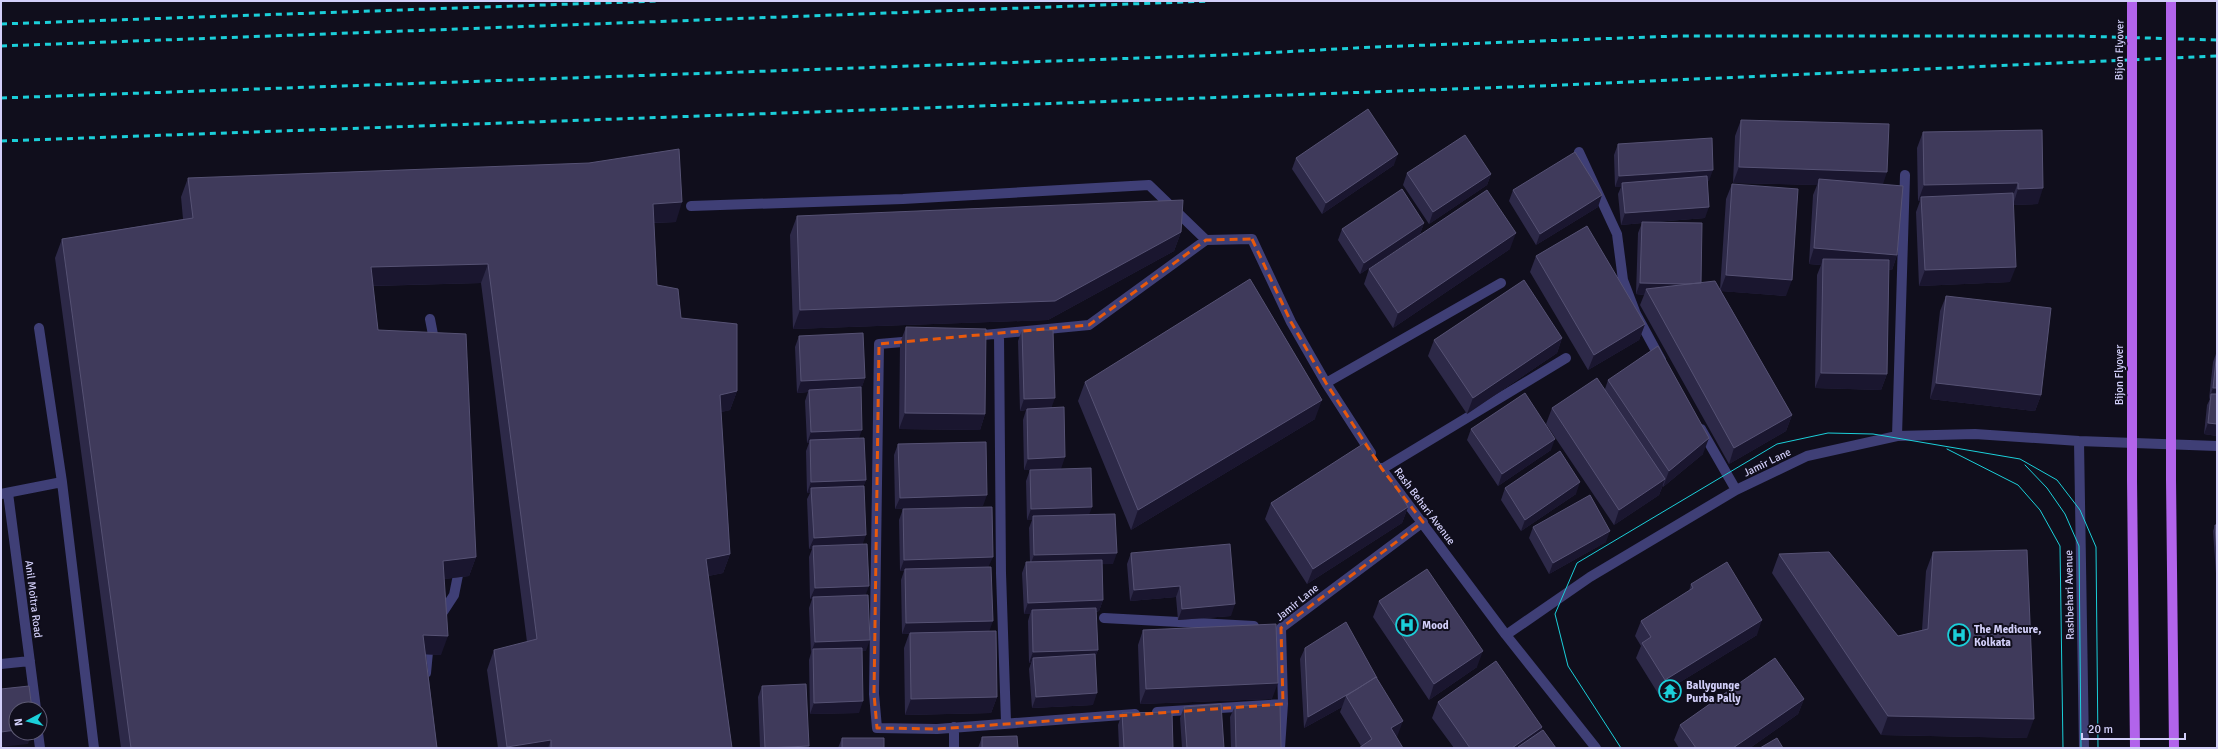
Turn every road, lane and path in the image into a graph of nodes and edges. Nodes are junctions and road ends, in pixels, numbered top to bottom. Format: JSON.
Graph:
{"nodes":[{"id":1,"x":2132,"y":1,"type":"edge"},
{"id":2,"x":2171,"y":1,"type":"edge"},
{"id":3,"x":1579,"y":152,"type":"dead end"},
{"id":4,"x":1905,"y":175,"type":"dead end"},
{"id":5,"x":691,"y":206,"type":"dead end"},
{"id":6,"x":1206,"y":240,"type":"junction"},
{"id":7,"x":1501,"y":283,"type":"dead end"},
{"id":8,"x":430,"y":319,"type":"dead end"},
{"id":9,"x":39,"y":328,"type":"dead end"},
{"id":10,"x":999,"y":334,"type":"junction"},
{"id":11,"x":962,"y":337,"type":"edge"},
{"id":12,"x":924,"y":340,"type":"edge"},
{"id":13,"x":437,"y":356,"type":"edge"},
{"id":14,"x":1566,"y":358,"type":"dead end"},
{"id":15,"x":1667,"y":371,"type":"edge"},
{"id":16,"x":1326,"y":383,"type":"junction"},
{"id":17,"x":1696,"y":421,"type":"edge"},
{"id":18,"x":1896,"y":436,"type":"junction"},
{"id":19,"x":2079,"y":441,"type":"junction"},
{"id":20,"x":2217,"y":446,"type":"edge"},
{"id":21,"x":1382,"y":469,"type":"junction"},
{"id":22,"x":62,"y":482,"type":"junction"},
{"id":23,"x":1736,"y":490,"type":"junction"},
{"id":24,"x":5,"y":493,"type":"edge"},
{"id":25,"x":1423,"y":522,"type":"junction"},
{"id":26,"x":462,"y":557,"type":"edge"},
{"id":27,"x":1104,"y":618,"type":"dead end"},
{"id":28,"x":1273,"y":627,"type":"junction"},
{"id":29,"x":1506,"y":635,"type":"junction"},
{"id":30,"x":30,"y":661,"type":"junction"},
{"id":31,"x":1,"y":664,"type":"edge"},
{"id":32,"x":426,"y":683,"type":"edge"},
{"id":33,"x":35,"y":701,"type":"edge"},
{"id":34,"x":1283,"y":704,"type":"junction"},
{"id":35,"x":1006,"y":722,"type":"junction"},
{"id":36,"x":954,"y":727,"type":"junction"},
{"id":37,"x":94,"y":748,"type":"edge"},
{"id":38,"x":954,"y":748,"type":"edge"},
{"id":39,"x":1280,"y":748,"type":"edge"},
{"id":40,"x":1596,"y":748,"type":"edge"},
{"id":41,"x":2084,"y":748,"type":"edge"},
{"id":42,"x":2135,"y":748,"type":"edge"},
{"id":43,"x":2174,"y":748,"type":"edge"}],
"edges":[{"from":1,"to":42,"type":"main road","name":"Bijon Flyover","bridge":true},
{"from":2,"to":43,"type":"main road","bridge":true},
{"from":3,"to":15,"type":"street"},
{"from":4,"to":18,"type":"street"},
{"from":5,"to":6,"type":"street"},
{"from":6,"to":10,"type":"street"},
{"from":6,"to":16,"type":"street","name":"Rash Behari Avenue"},
{"from":7,"to":16,"type":"street"},
{"from":8,"to":13,"type":"street"},
{"from":9,"to":22,"type":"street"},
{"from":10,"to":11,"type":"street"},
{"from":10,"to":35,"type":"street"},
{"from":12,"to":36,"type":"street"},
{"from":14,"to":21,"type":"street"},
{"from":16,"to":21,"type":"street","name":"Rash Behari Avenue"},
{"from":17,"to":23,"type":"street"},
{"from":18,"to":19,"type":"street","name":"Jamir Lane"},
{"from":18,"to":23,"type":"street","name":"Jamir Lane"},
{"from":19,"to":20,"type":"street","name":"Jamir Lane"},
{"from":19,"to":41,"type":"street","name":"Rashbehari Avenue"},
{"from":21,"to":25,"type":"street","name":"Rash Behari Avenue"},
{"from":22,"to":24,"type":"street"},
{"from":22,"to":37,"type":"street"},
{"from":23,"to":29,"type":"street","name":"Jamir Lane"},
{"from":24,"to":30,"type":"street","name":"Anil Moitra Road"},
{"from":25,"to":28,"type":"street","name":"Jamir Lane"},
{"from":25,"to":29,"type":"street","name":"Rash Behari Avenue"},
{"from":26,"to":32,"type":"street"},
{"from":27,"to":28,"type":"street"},
{"from":28,"to":34,"type":"street","name":"Jamir Lane"},
{"from":29,"to":40,"type":"street","name":"Rash Behari Avenue"},
{"from":30,"to":31,"type":"street"},
{"from":30,"to":33,"type":"street","name":"Anil Moitra Road"},
{"from":34,"to":35,"type":"street"},
{"from":34,"to":39,"type":"street","name":"Jamir Lane"},
{"from":35,"to":36,"type":"street"},
{"from":36,"to":38,"type":"street"}]}
